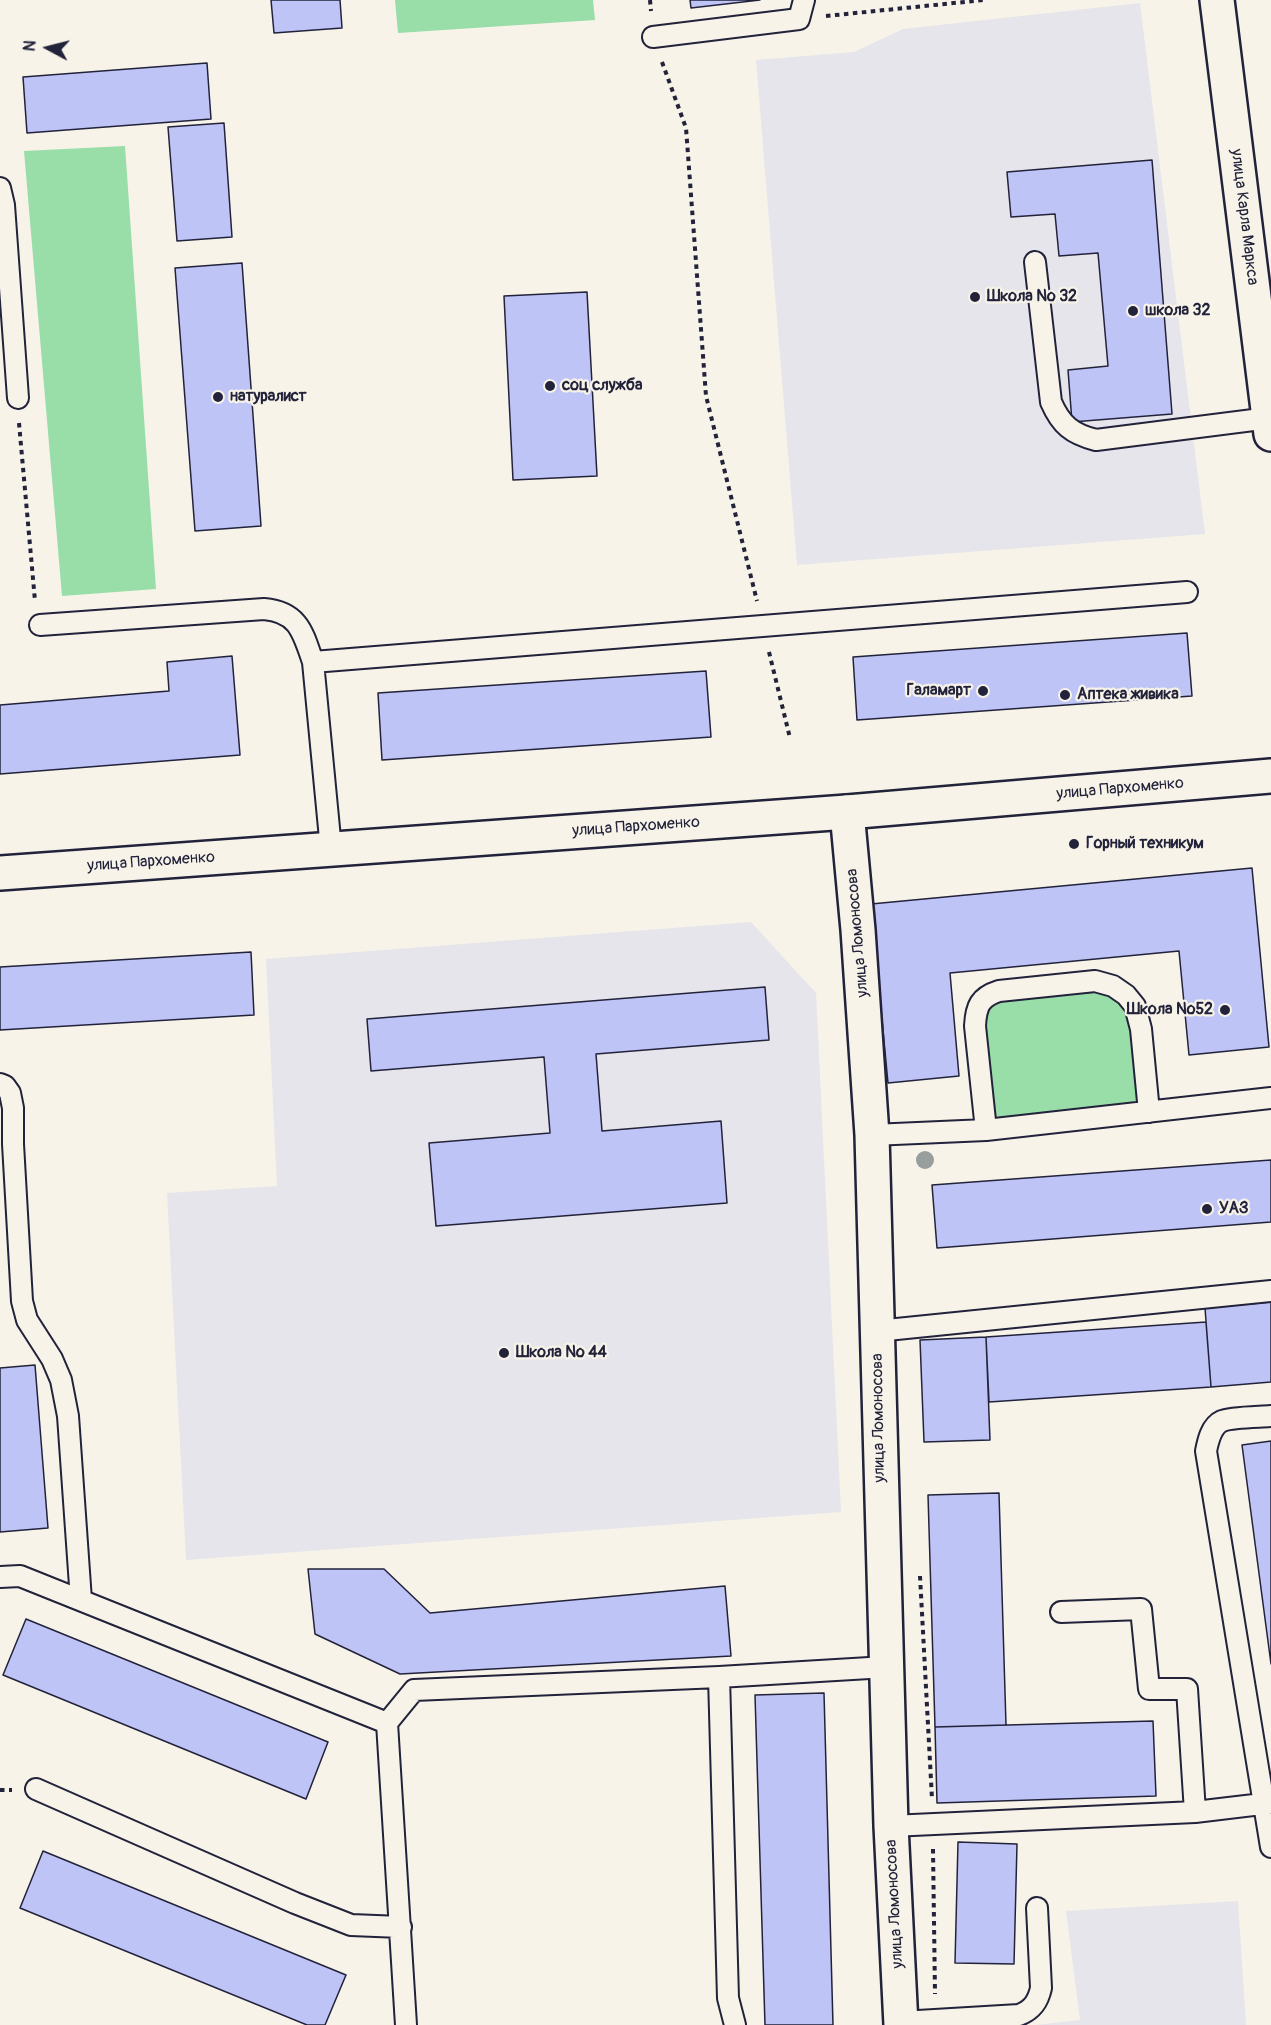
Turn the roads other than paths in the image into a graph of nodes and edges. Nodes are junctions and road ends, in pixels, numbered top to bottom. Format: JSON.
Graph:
{"nodes":[{"id":1,"x":1216,"y":0,"type":"edge"},
{"id":2,"x":801,"y":9,"type":"edge"},
{"id":3,"x":653,"y":38,"type":"road end"},
{"id":4,"x":0,"y":188,"type":"edge"},
{"id":5,"x":1035,"y":262,"type":"dead end"},
{"id":6,"x":1265,"y":344,"type":"edge"},
{"id":7,"x":18,"y":398,"type":"road end"},
{"id":8,"x":1270,"y":426,"type":"edge"},
{"id":9,"x":1187,"y":592,"type":"dead end"},
{"id":10,"x":40,"y":625,"type":"road end"},
{"id":11,"x":313,"y":662,"type":"junction"},
{"id":12,"x":1271,"y":776,"type":"edge"},
{"id":13,"x":847,"y":812,"type":"junction"},
{"id":14,"x":331,"y":849,"type":"junction"},
{"id":15,"x":0,"y":873,"type":"edge"},
{"id":16,"x":0,"y":1084,"type":"edge"},
{"id":17,"x":1271,"y":1098,"type":"edge"},
{"id":18,"x":1149,"y":1112,"type":"junction"},
{"id":19,"x":986,"y":1130,"type":"junction"},
{"id":20,"x":872,"y":1135,"type":"junction"},
{"id":21,"x":1271,"y":1291,"type":"edge"},
{"id":22,"x":877,"y":1331,"type":"junction"},
{"id":23,"x":1271,"y":1416,"type":"edge"},
{"id":24,"x":0,"y":1577,"type":"edge"},
{"id":25,"x":81,"y":1600,"type":"junction"},
{"id":26,"x":1061,"y":1612,"type":"dead end"},
{"id":27,"x":886,"y":1667,"type":"junction"},
{"id":28,"x":719,"y":1677,"type":"junction"},
{"id":29,"x":387,"y":1723,"type":"junction"},
{"id":30,"x":36,"y":1788,"type":"dead end"},
{"id":31,"x":1267,"y":1803,"type":"edge"},
{"id":32,"x":1195,"y":1812,"type":"junction"},
{"id":33,"x":891,"y":1826,"type":"junction"},
{"id":34,"x":1271,"y":1847,"type":"edge"},
{"id":35,"x":1037,"y":1908,"type":"dead end"},
{"id":36,"x":401,"y":1927,"type":"junction"},
{"id":37,"x":901,"y":2023,"type":"edge"},
{"id":38,"x":406,"y":2025,"type":"edge"},
{"id":39,"x":735,"y":2025,"type":"edge"}],
"edges":[{"from":1,"to":6,"type":"street","name":"улица Карла Маркса"},
{"from":2,"to":3,"type":"lane"},
{"from":4,"to":7,"type":"lane"},
{"from":5,"to":8,"type":"lane"},
{"from":6,"to":8,"type":"street","name":"улица Карла Маркса"},
{"from":9,"to":11,"type":"lane"},
{"from":10,"to":11,"type":"lane"},
{"from":11,"to":14,"type":"lane"},
{"from":12,"to":13,"type":"street","name":"улица Пархоменко"},
{"from":13,"to":14,"type":"street","name":"улица Пархоменко"},
{"from":13,"to":20,"type":"street","name":"улица Ломоносова"},
{"from":14,"to":15,"type":"street","name":"улица Пархоменко"},
{"from":16,"to":25,"type":"lane"},
{"from":17,"to":18,"type":"lane"},
{"from":18,"to":19,"type":"lane"},
{"from":18,"to":19,"type":"lane"},
{"from":19,"to":20,"type":"lane"},
{"from":20,"to":22,"type":"street","name":"улица Ломоносова"},
{"from":21,"to":22,"type":"lane"},
{"from":22,"to":27,"type":"street","name":"улица Ломоносова"},
{"from":23,"to":31,"type":"lane"},
{"from":24,"to":25,"type":"lane"},
{"from":25,"to":29,"type":"lane"},
{"from":26,"to":32,"type":"lane"},
{"from":27,"to":28,"type":"lane"},
{"from":27,"to":33,"type":"street","name":"улица Ломоносова"},
{"from":28,"to":29,"type":"lane"},
{"from":28,"to":39,"type":"lane"},
{"from":29,"to":36,"type":"lane"},
{"from":30,"to":36,"type":"lane"},
{"from":31,"to":32,"type":"lane"},
{"from":31,"to":34,"type":"lane"},
{"from":32,"to":33,"type":"lane"},
{"from":33,"to":37,"type":"street","name":"улица Ломоносова"},
{"from":35,"to":37,"type":"lane"},
{"from":36,"to":38,"type":"lane"}]}
